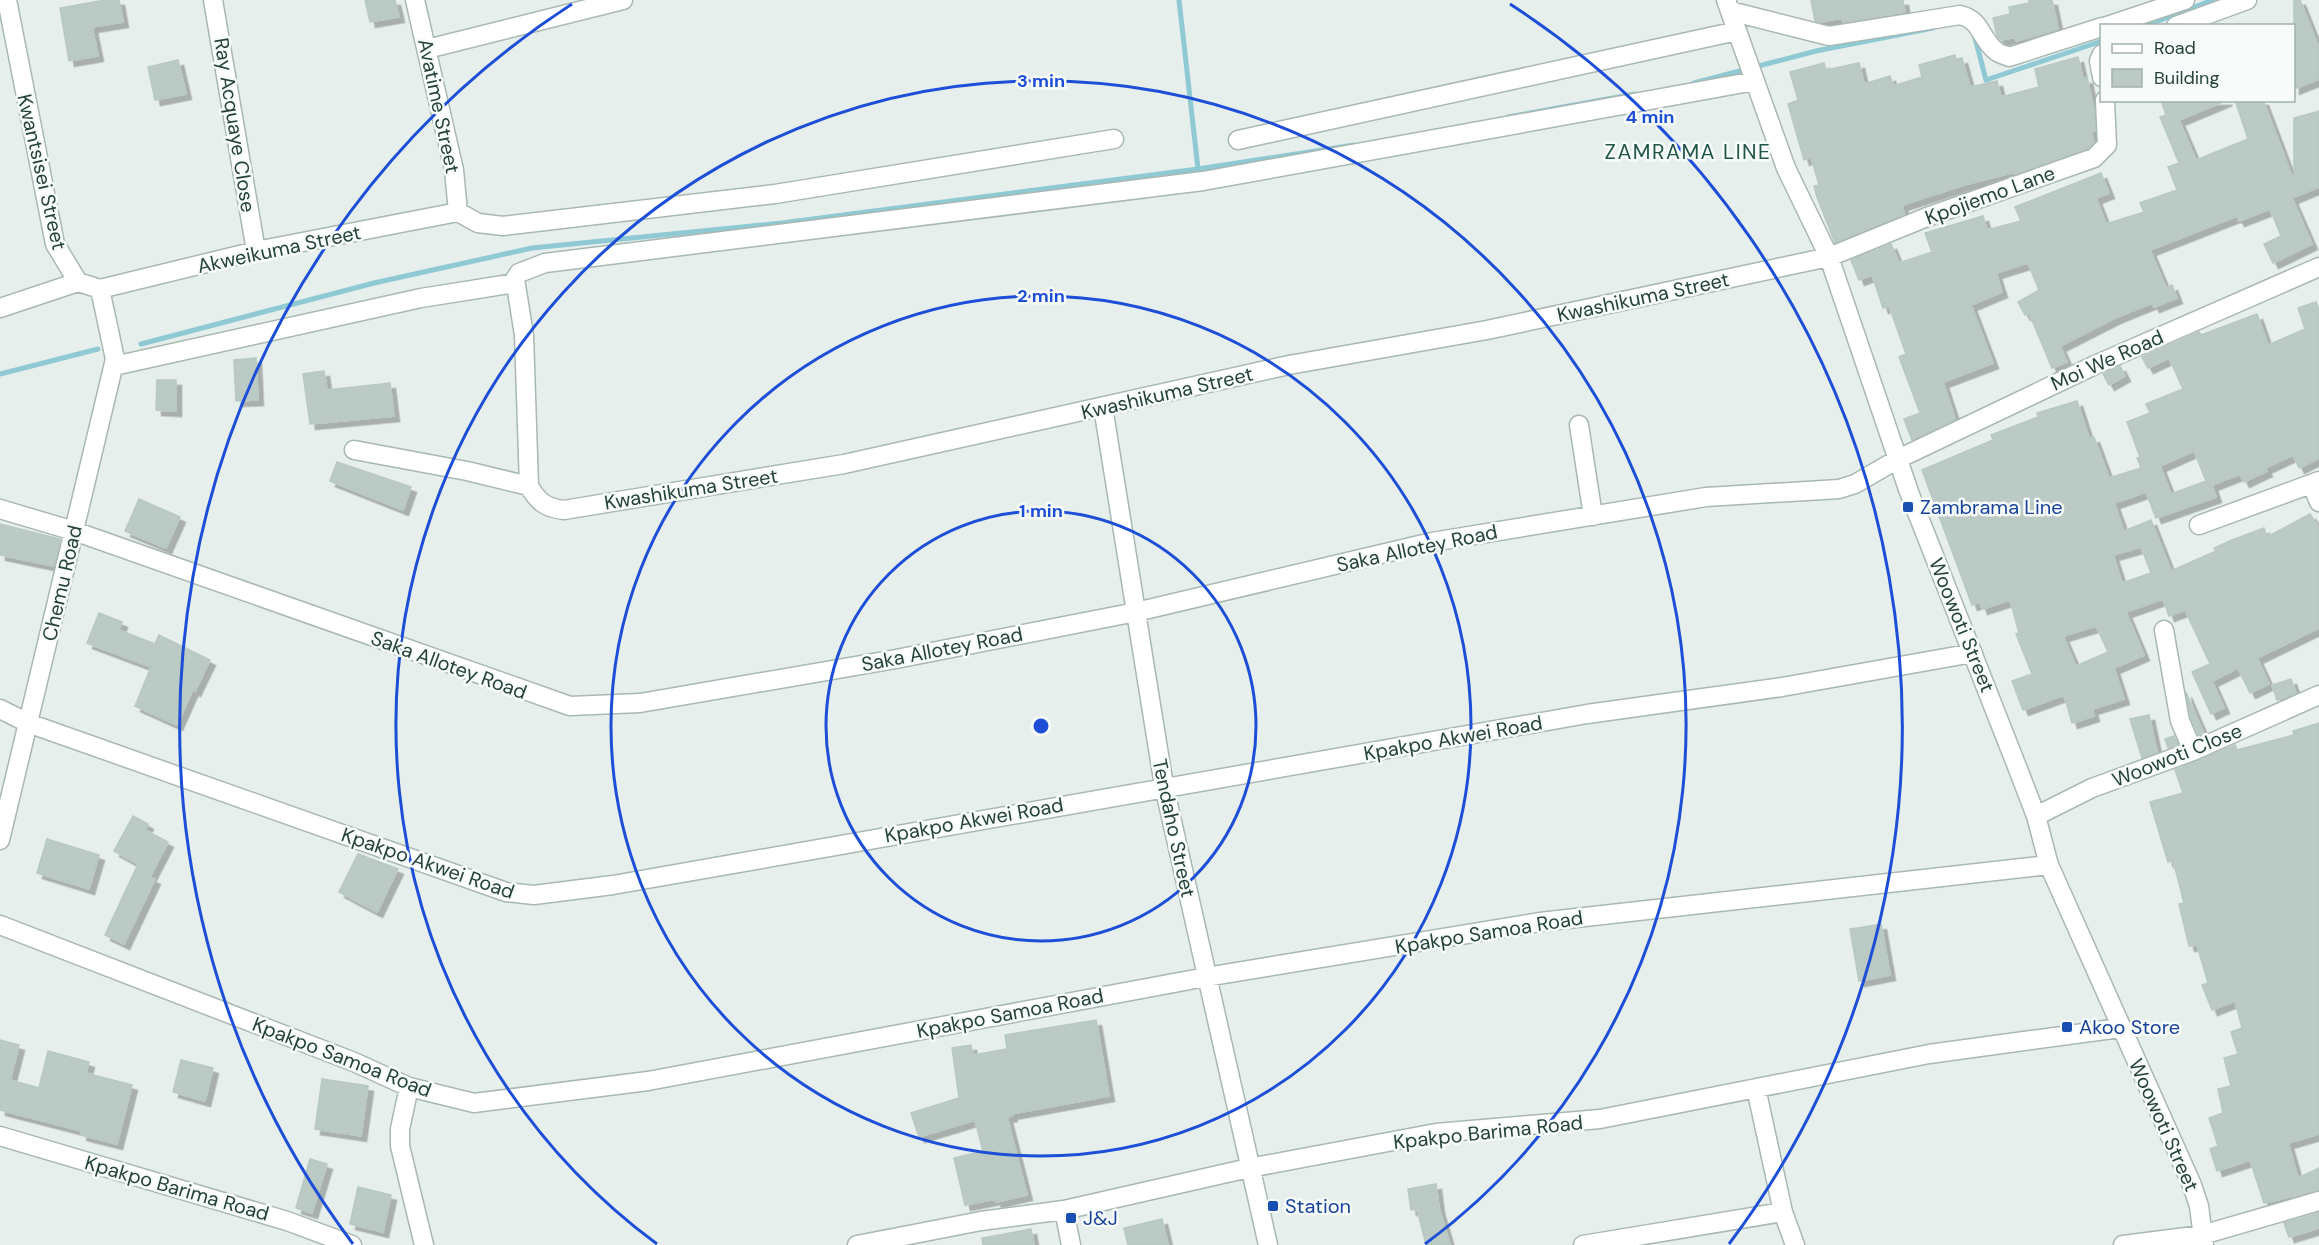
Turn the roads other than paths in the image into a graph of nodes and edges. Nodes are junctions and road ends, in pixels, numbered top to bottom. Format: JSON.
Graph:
{"nodes":[{"id":1,"x":7,"y":0,"type":"edge"},
{"id":2,"x":213,"y":0,"type":"edge"},
{"id":3,"x":415,"y":0,"type":"edge"},
{"id":4,"x":623,"y":0,"type":"edge"},
{"id":5,"x":2185,"y":0,"type":"edge"},
{"id":6,"x":2247,"y":0,"type":"edge"},
{"id":7,"x":1728,"y":6,"type":"edge"},
{"id":8,"x":2113,"y":24,"type":"edge"},
{"id":9,"x":2181,"y":24,"type":"edge"},
{"id":10,"x":2100,"y":28,"type":"edge"},
{"id":11,"x":1737,"y":31,"type":"junction"},
{"id":12,"x":427,"y":49,"type":"junction"},
{"id":13,"x":1753,"y":76,"type":"junction"},
{"id":14,"x":2104,"y":102,"type":"edge"},
{"id":15,"x":1114,"y":139,"type":"dead end"},
{"id":16,"x":1238,"y":140,"type":"dead end"},
{"id":17,"x":458,"y":212,"type":"junction"},
{"id":18,"x":256,"y":251,"type":"junction"},
{"id":19,"x":1829,"y":257,"type":"junction"},
{"id":20,"x":2319,"y":267,"type":"edge"},
{"id":21,"x":78,"y":282,"type":"junction"},
{"id":22,"x":514,"y":283,"type":"junction"},
{"id":23,"x":100,"y":289,"type":"junction"},
{"id":24,"x":0,"y":308,"type":"edge"},
{"id":25,"x":114,"y":362,"type":"junction"},
{"id":26,"x":1103,"y":407,"type":"junction"},
{"id":27,"x":1579,"y":424,"type":"dead end"},
{"id":28,"x":354,"y":450,"type":"dead end"},
{"id":29,"x":1898,"y":459,"type":"junction"},
{"id":30,"x":528,"y":478,"type":"junction"},
{"id":31,"x":2315,"y":483,"type":"edge"},
{"id":32,"x":2319,"y":502,"type":"edge"},
{"id":33,"x":0,"y":509,"type":"edge"},
{"id":34,"x":1593,"y":516,"type":"junction"},
{"id":35,"x":2199,"y":525,"type":"dead end"},
{"id":36,"x":74,"y":531,"type":"junction"},
{"id":37,"x":1136,"y":612,"type":"junction"},
{"id":38,"x":2164,"y":630,"type":"dead end"},
{"id":39,"x":1973,"y":653,"type":"junction"},
{"id":40,"x":2319,"y":695,"type":"edge"},
{"id":41,"x":0,"y":709,"type":"edge"},
{"id":42,"x":28,"y":723,"type":"junction"},
{"id":43,"x":2193,"y":752,"type":"junction"},
{"id":44,"x":1164,"y":786,"type":"junction"},
{"id":45,"x":2036,"y":816,"type":"junction"},
{"id":46,"x":0,"y":840,"type":"edge"},
{"id":47,"x":2049,"y":865,"type":"junction"},
{"id":48,"x":0,"y":925,"type":"edge"},
{"id":49,"x":1206,"y":977,"type":"junction"},
{"id":50,"x":2120,"y":1028,"type":"junction"},
{"id":51,"x":408,"y":1087,"type":"junction"},
{"id":52,"x":1756,"y":1088,"type":"junction"},
{"id":53,"x":0,"y":1136,"type":"edge"},
{"id":54,"x":1249,"y":1168,"type":"junction"},
{"id":55,"x":2319,"y":1201,"type":"edge"},
{"id":56,"x":1064,"y":1210,"type":"junction"},
{"id":57,"x":1783,"y":1212,"type":"junction"},
{"id":58,"x":2203,"y":1240,"type":"edge"},
{"id":59,"x":868,"y":1244,"type":"edge"},
{"id":60,"x":352,"y":1245,"type":"edge"},
{"id":61,"x":424,"y":1245,"type":"edge"},
{"id":62,"x":1071,"y":1245,"type":"edge"},
{"id":63,"x":1268,"y":1245,"type":"edge"},
{"id":64,"x":1583,"y":1245,"type":"edge"},
{"id":65,"x":1795,"y":1245,"type":"edge"},
{"id":66,"x":2123,"y":1245,"type":"edge"}],
"edges":[{"from":1,"to":21,"type":"street","name":"Kwantsisei Street"},
{"from":2,"to":18,"type":"street","name":"Ray Acquaye Close"},
{"from":3,"to":12,"type":"street","name":"Avatime Street"},
{"from":4,"to":12,"type":"street"},
{"from":5,"to":8,"type":"street"},
{"from":6,"to":9,"type":"street"},
{"from":7,"to":10,"type":"street"},
{"from":7,"to":11,"type":"street","name":"Woowoti Street"},
{"from":11,"to":13,"type":"street","name":"Woowoti Street"},
{"from":11,"to":16,"type":"street"},
{"from":12,"to":17,"type":"street","name":"Avatime Street"},
{"from":13,"to":19,"type":"street","name":"Woowoti Street"},
{"from":13,"to":22,"type":"street"},
{"from":14,"to":19,"type":"street","name":"Kpojiemo Lane"},
{"from":15,"to":17,"type":"street"},
{"from":17,"to":18,"type":"street","name":"Akweikuma Street"},
{"from":18,"to":23,"type":"street","name":"Akweikuma Street"},
{"from":19,"to":26,"type":"street","name":"Kwashikuma Street"},
{"from":19,"to":29,"type":"street","name":"Woowoti Street"},
{"from":20,"to":29,"type":"street","name":"Moi We Road"},
{"from":21,"to":23,"type":"street"},
{"from":21,"to":24,"type":"street"},
{"from":22,"to":25,"type":"street"},
{"from":22,"to":30,"type":"street"},
{"from":23,"to":25,"type":"street","name":"Chemu Road"},
{"from":25,"to":36,"type":"street","name":"Chemu Road"},
{"from":26,"to":30,"type":"street","name":"Kwashikuma Street"},
{"from":26,"to":37,"type":"street","name":"Tendaho Street"},
{"from":27,"to":34,"type":"street"},
{"from":28,"to":30,"type":"street"},
{"from":29,"to":34,"type":"street","name":"Saka Allotey Road"},
{"from":29,"to":39,"type":"street","name":"Woowoti Street"},
{"from":31,"to":32,"type":"street"},
{"from":31,"to":35,"type":"street"},
{"from":33,"to":36,"type":"street","name":"Saka Allotey Road"},
{"from":34,"to":37,"type":"street","name":"Saka Allotey Road"},
{"from":36,"to":37,"type":"street","name":"Saka Allotey Road"},
{"from":36,"to":42,"type":"street","name":"Chemu Road"},
{"from":37,"to":44,"type":"street","name":"Tendaho Street"},
{"from":38,"to":43,"type":"street"},
{"from":39,"to":44,"type":"street","name":"Kpakpo Akwei Road"},
{"from":39,"to":45,"type":"street","name":"Woowoti Street"},
{"from":40,"to":43,"type":"street","name":"Woowoti Close"},
{"from":41,"to":42,"type":"street","name":"Kpakpo Akwei Road"},
{"from":42,"to":44,"type":"street","name":"Kpakpo Akwei Road"},
{"from":42,"to":46,"type":"street","name":"Chemu Road"},
{"from":43,"to":45,"type":"street","name":"Woowoti Close"},
{"from":44,"to":49,"type":"street","name":"Tendaho Street"},
{"from":45,"to":47,"type":"street","name":"Woowoti Street"},
{"from":47,"to":49,"type":"street","name":"Kpakpo Samoa Road"},
{"from":47,"to":50,"type":"street","name":"Woowoti Street"},
{"from":48,"to":51,"type":"street","name":"Kpakpo Samoa Road"},
{"from":49,"to":51,"type":"street","name":"Kpakpo Samoa Road"},
{"from":49,"to":54,"type":"street","name":"Tendaho Street"},
{"from":50,"to":52,"type":"street","name":"Kpakpo Barima Road"},
{"from":50,"to":58,"type":"street","name":"Woowoti Street"},
{"from":51,"to":61,"type":"street"},
{"from":52,"to":54,"type":"street","name":"Kpakpo Barima Road"},
{"from":52,"to":57,"type":"street"},
{"from":53,"to":60,"type":"street","name":"Kpakpo Barima Road"},
{"from":54,"to":56,"type":"street","name":"Kpakpo Barima Road"},
{"from":54,"to":63,"type":"street","name":"Tendaho Street"},
{"from":55,"to":58,"type":"street"},
{"from":56,"to":59,"type":"street","name":"Kpakpo Barima Road"},
{"from":56,"to":62,"type":"street"},
{"from":57,"to":64,"type":"street"},
{"from":57,"to":65,"type":"street"},
{"from":58,"to":66,"type":"street"}]}
